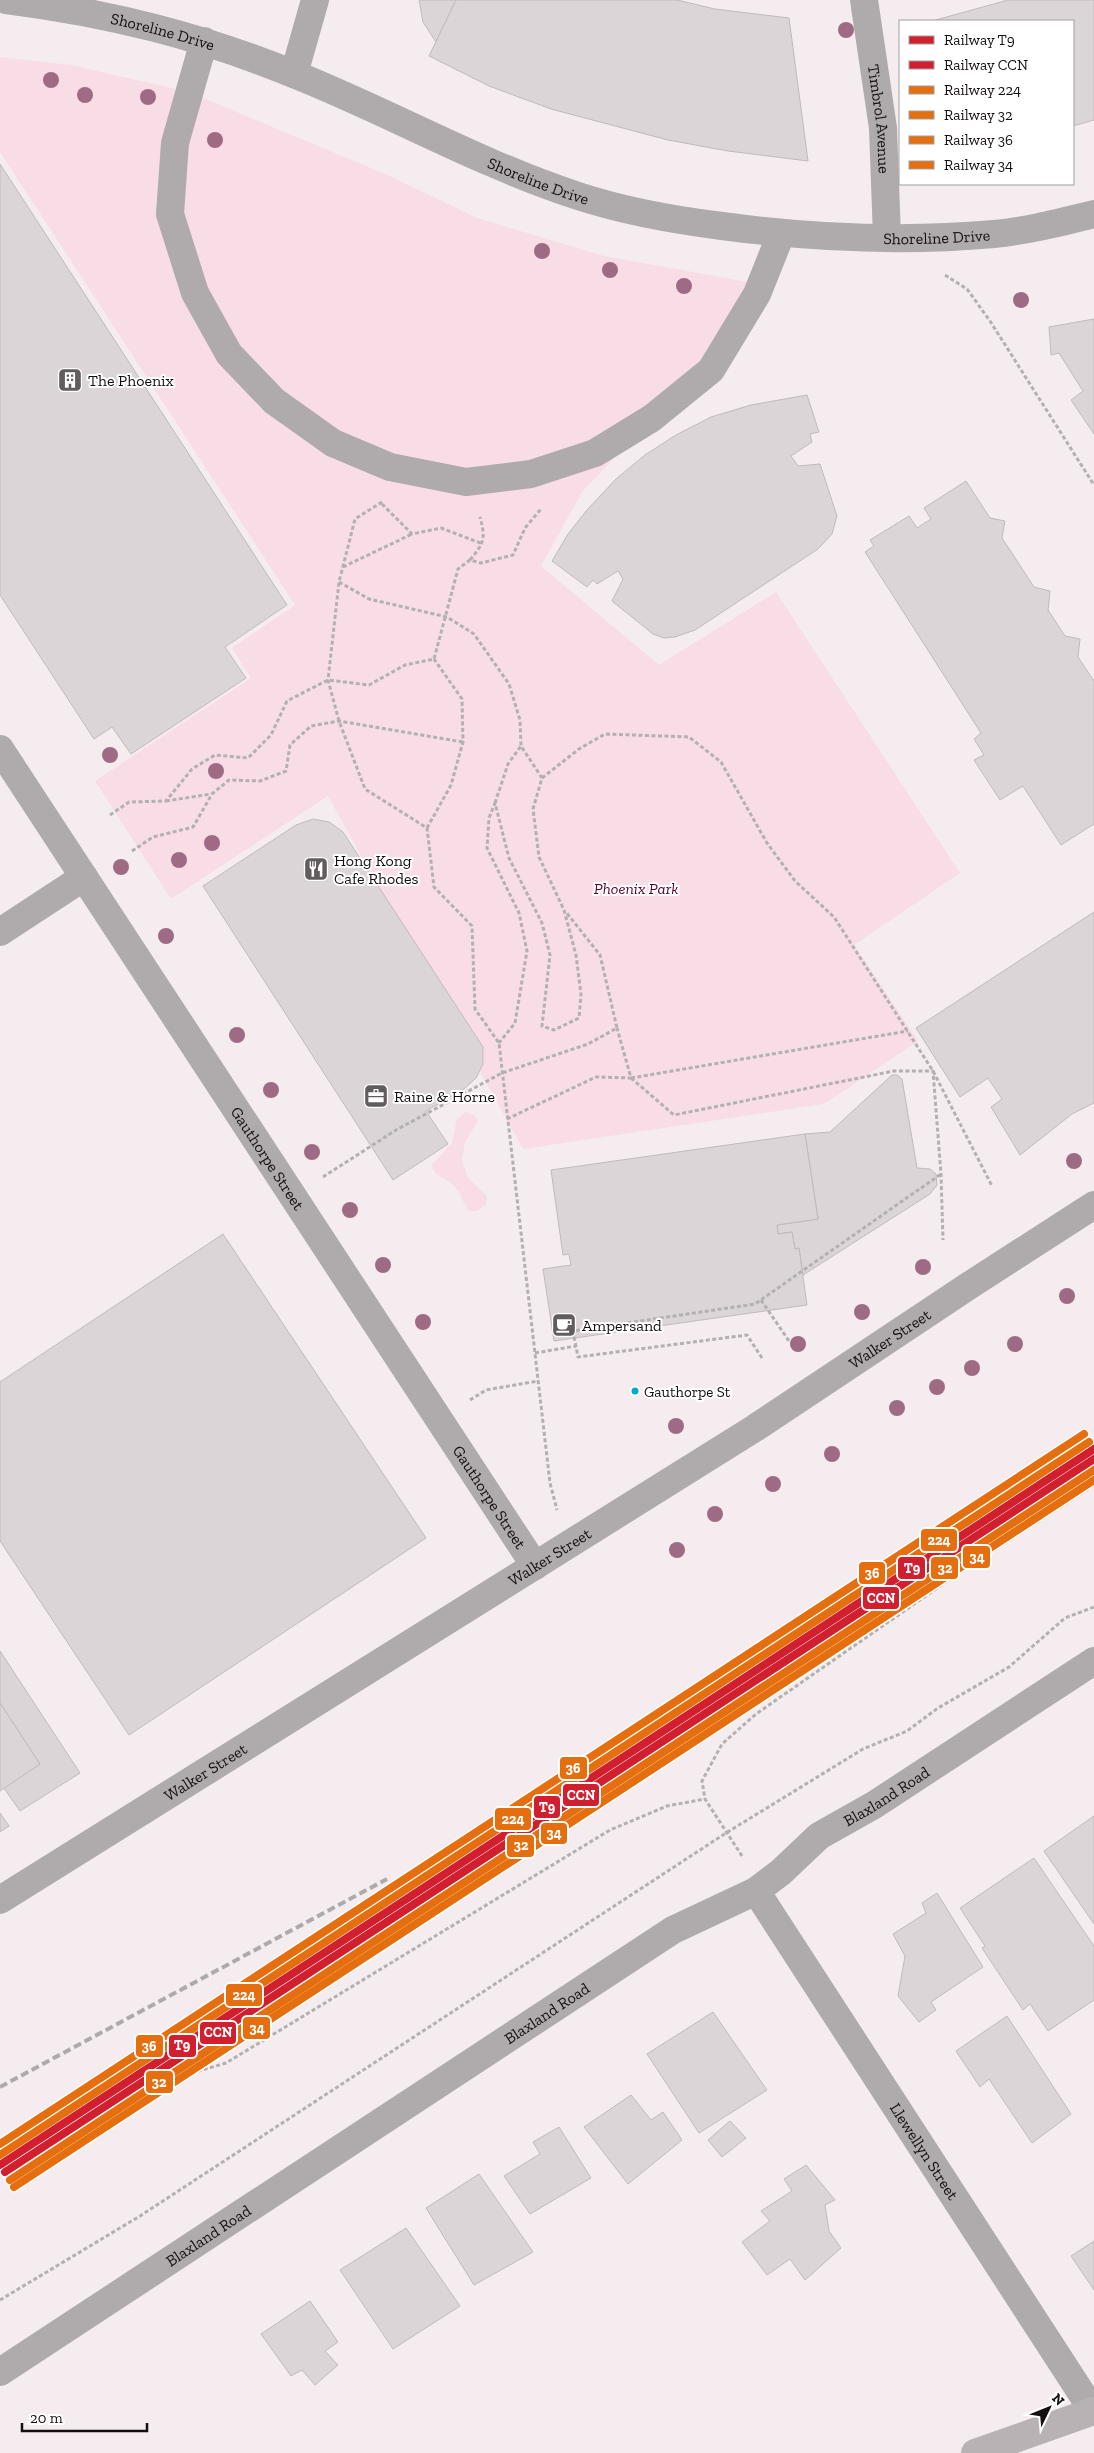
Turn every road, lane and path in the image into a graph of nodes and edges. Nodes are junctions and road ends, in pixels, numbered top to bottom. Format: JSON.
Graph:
{"nodes":[{"id":1,"x":6,"y":0,"type":"edge"},
{"id":2,"x":315,"y":0,"type":"edge"},
{"id":3,"x":864,"y":0,"type":"edge"},
{"id":4,"x":204,"y":41,"type":"junction"},
{"id":5,"x":294,"y":74,"type":"junction"},
{"id":6,"x":1094,"y":214,"type":"edge"},
{"id":7,"x":781,"y":234,"type":"junction"},
{"id":8,"x":887,"y":238,"type":"junction"},
{"id":9,"x":990,"y":321,"type":"dead end"},
{"id":10,"x":531,"y":474,"type":"junction"},
{"id":11,"x":1094,"y":485,"type":"edge"},
{"id":12,"x":484,"y":532,"type":"dead end"},
{"id":13,"x":412,"y":534,"type":"junction"},
{"id":14,"x":482,"y":544,"type":"junction"},
{"id":15,"x":470,"y":560,"type":"junction"},
{"id":16,"x":343,"y":567,"type":"junction"},
{"id":17,"x":339,"y":582,"type":"junction"},
{"id":18,"x":446,"y":617,"type":"junction"},
{"id":19,"x":434,"y":659,"type":"junction"},
{"id":20,"x":328,"y":680,"type":"junction"},
{"id":21,"x":339,"y":721,"type":"junction"},
{"id":22,"x":463,"y":742,"type":"junction"},
{"id":23,"x":521,"y":746,"type":"junction"},
{"id":24,"x":0,"y":749,"type":"edge"},
{"id":25,"x":542,"y":778,"type":"junction"},
{"id":26,"x":212,"y":794,"type":"junction"},
{"id":27,"x":166,"y":801,"type":"junction"},
{"id":28,"x":496,"y":803,"type":"junction"},
{"id":29,"x":110,"y":815,"type":"dead end"},
{"id":30,"x":427,"y":828,"type":"junction"},
{"id":31,"x":132,"y":851,"type":"dead end"},
{"id":32,"x":84,"y":877,"type":"junction"},
{"id":33,"x":564,"y":910,"type":"junction"},
{"id":34,"x":0,"y":932,"type":"edge"},
{"id":35,"x":617,"y":1028,"type":"junction"},
{"id":36,"x":908,"y":1031,"type":"junction"},
{"id":37,"x":499,"y":1043,"type":"junction"},
{"id":38,"x":933,"y":1070,"type":"junction"},
{"id":39,"x":502,"y":1073,"type":"junction"},
{"id":40,"x":631,"y":1078,"type":"junction"},
{"id":41,"x":507,"y":1119,"type":"junction"},
{"id":42,"x":941,"y":1174,"type":"junction"},
{"id":43,"x":992,"y":1186,"type":"dead end"},
{"id":44,"x":293,"y":1197,"type":"junction"},
{"id":45,"x":1094,"y":1206,"type":"edge"},
{"id":46,"x":943,"y":1240,"type":"dead end"},
{"id":47,"x":761,"y":1300,"type":"junction"},
{"id":48,"x":789,"y":1341,"type":"dead end"},
{"id":49,"x":576,"y":1346,"type":"junction"},
{"id":50,"x":535,"y":1353,"type":"junction"},
{"id":51,"x":762,"y":1358,"type":"dead end"},
{"id":52,"x":538,"y":1381,"type":"junction"},
{"id":53,"x":486,"y":1390,"type":"dead end"},
{"id":54,"x":1094,"y":1485,"type":"edge"},
{"id":55,"x":566,"y":1547,"type":"junction"},
{"id":56,"x":535,"y":1566,"type":"junction"},
{"id":57,"x":1094,"y":1607,"type":"edge"},
{"id":58,"x":1094,"y":1661,"type":"edge"},
{"id":59,"x":705,"y":1799,"type":"junction"},
{"id":60,"x":726,"y":1833,"type":"junction"},
{"id":61,"x":756,"y":1892,"type":"junction"},
{"id":62,"x":0,"y":1900,"type":"edge"},
{"id":63,"x":185,"y":2075,"type":"dead end"},
{"id":64,"x":0,"y":2300,"type":"edge"},
{"id":65,"x":0,"y":2372,"type":"edge"},
{"id":66,"x":1094,"y":2411,"type":"edge"},
{"id":67,"x":975,"y":2453,"type":"edge"}],
"edges":[{"from":1,"to":4,"type":"street","name":"Shoreline Drive"},
{"from":2,"to":5,"type":"street"},
{"from":3,"to":8,"type":"street","name":"Timbrol Avenue"},
{"from":4,"to":5,"type":"street","name":"Shoreline Drive"},
{"from":4,"to":10,"type":"street"},
{"from":5,"to":7,"type":"street","name":"Shoreline Drive"},
{"from":6,"to":8,"type":"street","name":"Shoreline Drive"},
{"from":7,"to":8,"type":"street","name":"Shoreline Drive"},
{"from":7,"to":10,"type":"street"},
{"from":9,"to":11,"type":"path"},
{"from":10,"to":15,"type":"path"},
{"from":12,"to":14,"type":"path"},
{"from":13,"to":14,"type":"path"},
{"from":13,"to":16,"type":"path"},
{"from":13,"to":16,"type":"path"},
{"from":14,"to":15,"type":"path"},
{"from":15,"to":18,"type":"path"},
{"from":16,"to":17,"type":"path"},
{"from":17,"to":18,"type":"path"},
{"from":17,"to":20,"type":"path"},
{"from":18,"to":19,"type":"path"},
{"from":18,"to":23,"type":"path"},
{"from":19,"to":20,"type":"path"},
{"from":19,"to":22,"type":"path"},
{"from":20,"to":21,"type":"path"},
{"from":20,"to":27,"type":"path"},
{"from":21,"to":22,"type":"path"},
{"from":21,"to":26,"type":"path"},
{"from":21,"to":30,"type":"path"},
{"from":22,"to":30,"type":"path"},
{"from":23,"to":25,"type":"path"},
{"from":23,"to":28,"type":"path"},
{"from":24,"to":32,"type":"street","name":"Gauthorpe Street"},
{"from":25,"to":33,"type":"path"},
{"from":25,"to":36,"type":"path"},
{"from":26,"to":27,"type":"path"},
{"from":26,"to":31,"type":"path"},
{"from":27,"to":29,"type":"path"},
{"from":28,"to":33,"type":"path"},
{"from":28,"to":37,"type":"path"},
{"from":30,"to":37,"type":"path"},
{"from":32,"to":34,"type":"street"},
{"from":32,"to":44,"type":"street","name":"Gauthorpe Street"},
{"from":33,"to":35,"type":"path"},
{"from":35,"to":39,"type":"path"},
{"from":35,"to":40,"type":"path"},
{"from":36,"to":38,"type":"path"},
{"from":36,"to":40,"type":"path"},
{"from":37,"to":39,"type":"path"},
{"from":38,"to":40,"type":"path"},
{"from":38,"to":42,"type":"path"},
{"from":38,"to":43,"type":"path"},
{"from":39,"to":41,"type":"path"},
{"from":39,"to":44,"type":"path"},
{"from":40,"to":41,"type":"path"},
{"from":41,"to":50,"type":"path"},
{"from":42,"to":46,"type":"path"},
{"from":42,"to":47,"type":"path"},
{"from":44,"to":56,"type":"street","name":"Gauthorpe Street"},
{"from":45,"to":55,"type":"street","name":"Walker Street"},
{"from":47,"to":48,"type":"path"},
{"from":47,"to":49,"type":"path"},
{"from":49,"to":50,"type":"path"},
{"from":49,"to":51,"type":"path"},
{"from":50,"to":52,"type":"path"},
{"from":52,"to":53,"type":"path"},
{"from":52,"to":55,"type":"path"},
{"from":54,"to":59,"type":"path"},
{"from":55,"to":56,"type":"street","name":"Walker Street"},
{"from":56,"to":62,"type":"street","name":"Walker Street"},
{"from":57,"to":60,"type":"path"},
{"from":58,"to":61,"type":"street","name":"Blaxland Road"},
{"from":59,"to":60,"type":"path"},
{"from":59,"to":63,"type":"path"},
{"from":60,"to":64,"type":"path"},
{"from":61,"to":65,"type":"street","name":"Blaxland Road"},
{"from":61,"to":66,"type":"street","name":"Llewellyn Street"},
{"from":66,"to":67,"type":"highway"}]}
